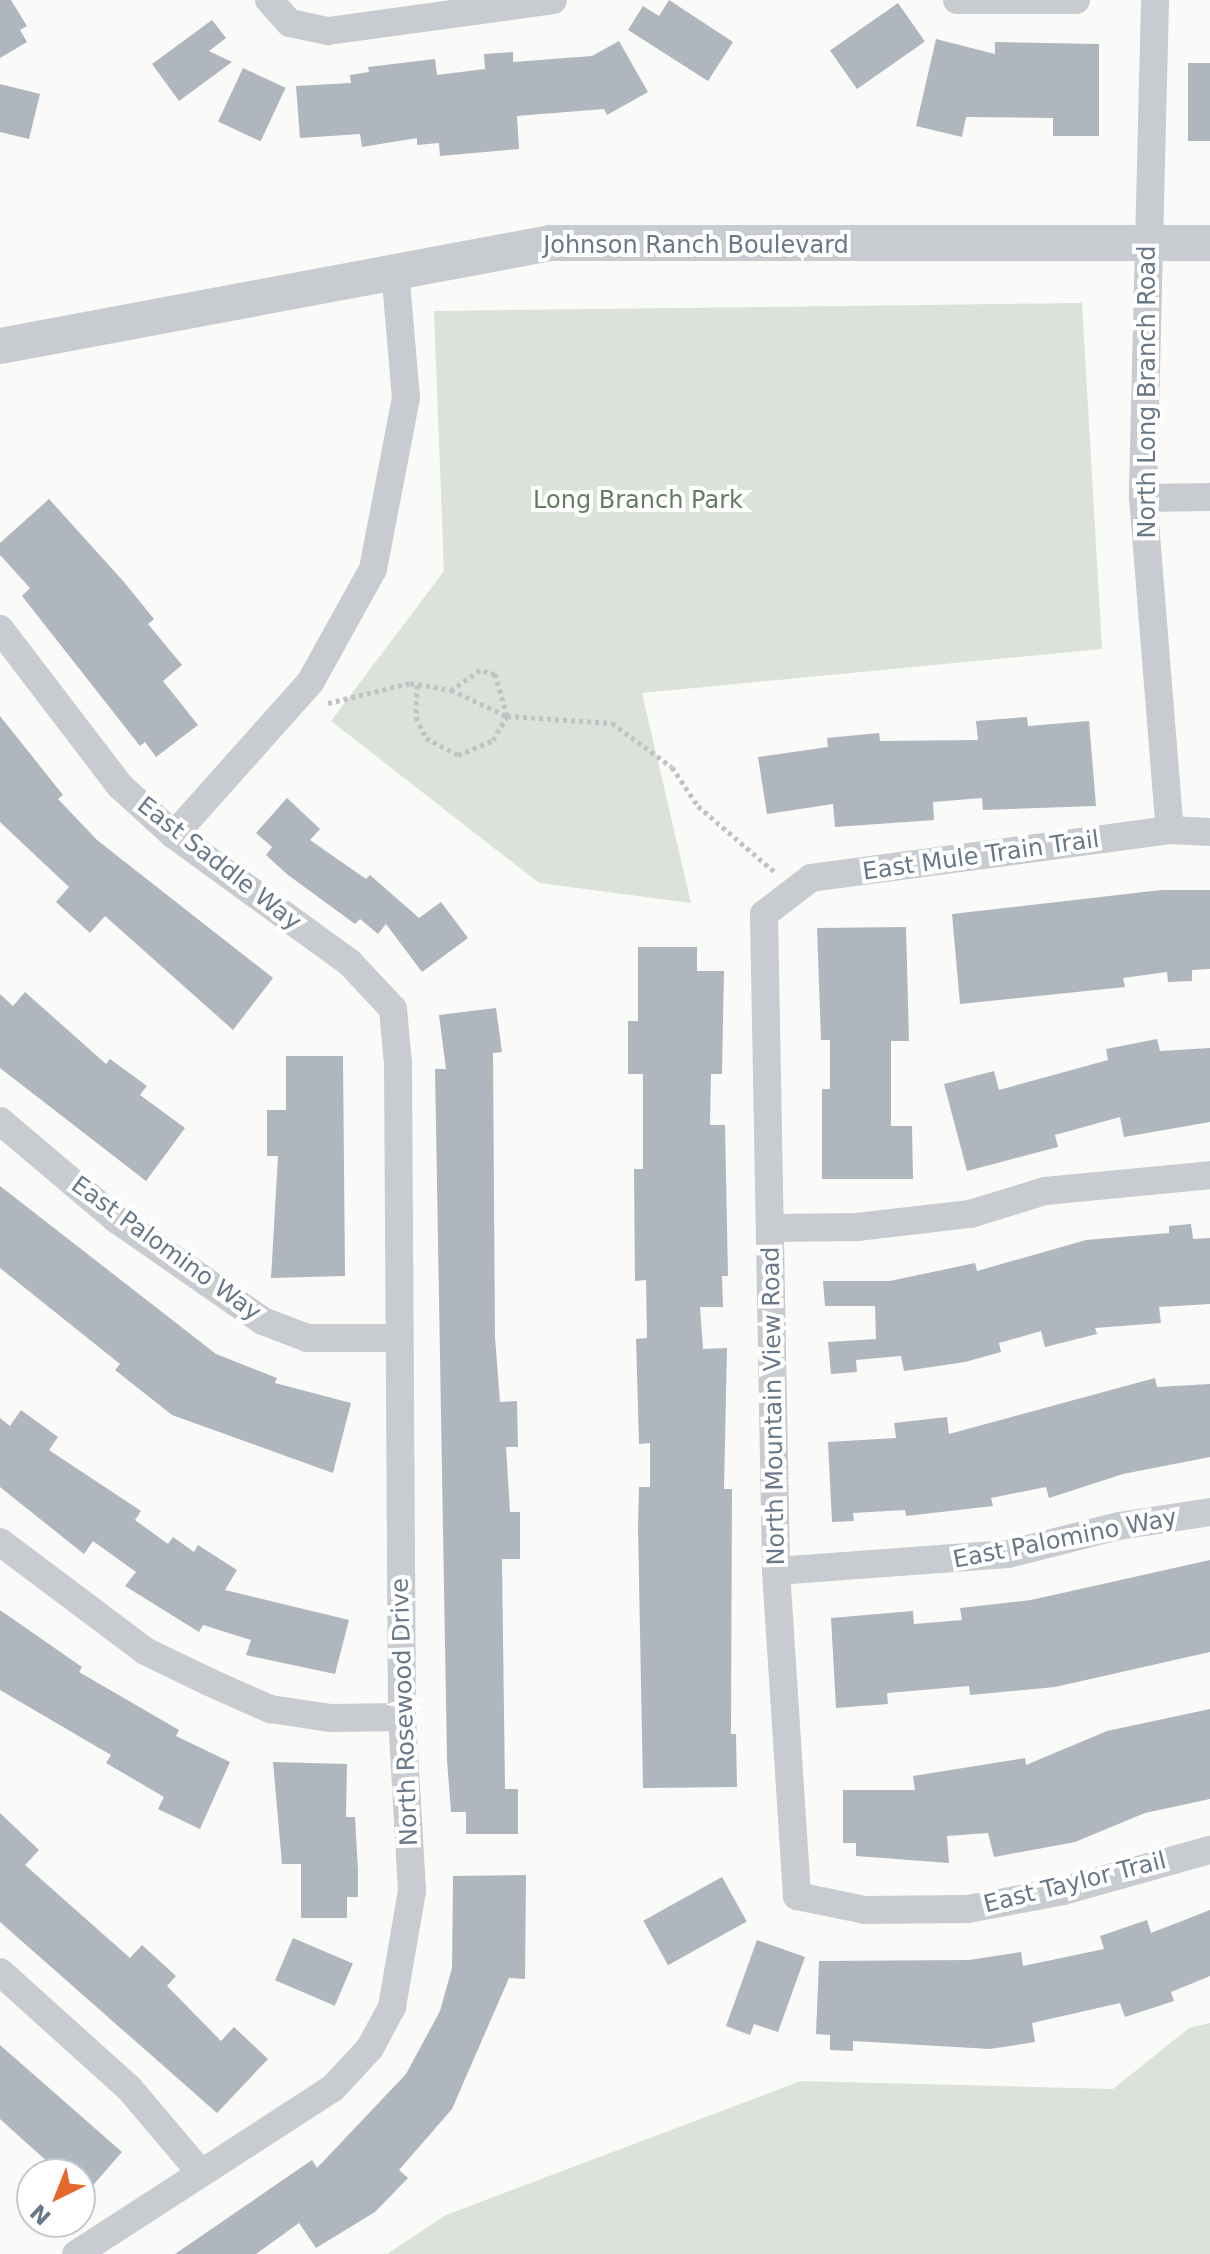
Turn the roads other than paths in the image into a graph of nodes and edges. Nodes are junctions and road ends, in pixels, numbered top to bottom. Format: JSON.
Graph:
{"nodes":[{"id":1,"x":269,"y":0,"type":"edge"},
{"id":2,"x":553,"y":0,"type":"edge"},
{"id":3,"x":1076,"y":0,"type":"edge"},
{"id":4,"x":1155,"y":0,"type":"edge"},
{"id":5,"x":958,"y":2,"type":"edge"},
{"id":6,"x":1149,"y":242,"type":"junction"},
{"id":7,"x":1210,"y":243,"type":"edge"},
{"id":8,"x":395,"y":270,"type":"junction"},
{"id":9,"x":0,"y":346,"type":"edge"},
{"id":10,"x":1210,"y":497,"type":"edge"},
{"id":11,"x":1143,"y":498,"type":"junction"},
{"id":12,"x":0,"y":629,"type":"edge"},
{"id":13,"x":1170,"y":830,"type":"junction"},
{"id":14,"x":1210,"y":832,"type":"edge"},
{"id":15,"x":174,"y":835,"type":"junction"},
{"id":16,"x":764,"y":914,"type":"joint"},
{"id":17,"x":393,"y":1009,"type":"joint"},
{"id":18,"x":0,"y":1121,"type":"edge"},
{"id":19,"x":1210,"y":1175,"type":"edge"},
{"id":20,"x":773,"y":1228,"type":"junction"},
{"id":21,"x":398,"y":1338,"type":"junction"},
{"id":22,"x":1210,"y":1512,"type":"edge"},
{"id":23,"x":0,"y":1542,"type":"edge"},
{"id":24,"x":776,"y":1571,"type":"junction"},
{"id":25,"x":402,"y":1717,"type":"junction"},
{"id":26,"x":1210,"y":1850,"type":"edge"},
{"id":27,"x":797,"y":1896,"type":"joint"},
{"id":28,"x":0,"y":1972,"type":"edge"},
{"id":29,"x":200,"y":2172,"type":"junction"},
{"id":30,"x":76,"y":2254,"type":"edge"}],
"edges":[{"from":1,"to":2,"type":"street"},
{"from":3,"to":5,"type":"street"},
{"from":4,"to":6,"type":"street","name":"North Long Branch Road"},
{"from":6,"to":7,"type":"street","name":"Johnson Ranch Boulevard"},
{"from":6,"to":8,"type":"street","name":"Johnson Ranch Boulevard"},
{"from":6,"to":11,"type":"street","name":"North Long Branch Road"},
{"from":8,"to":9,"type":"street","name":"Johnson Ranch Boulevard"},
{"from":8,"to":15,"type":"street"},
{"from":10,"to":11,"type":"street"},
{"from":11,"to":13,"type":"street","name":"North Long Branch Road"},
{"from":12,"to":15,"type":"street","name":"East Saddle Way"},
{"from":13,"to":14,"type":"street","name":"East Mule Train Trail"},
{"from":13,"to":16,"type":"street","name":"East Mule Train Trail"},
{"from":15,"to":17,"type":"street","name":"East Saddle Way"},
{"from":16,"to":20,"type":"street","name":"North Mountain View Road"},
{"from":17,"to":21,"type":"street","name":"North Rosewood Drive"},
{"from":18,"to":21,"type":"street","name":"East Palomino Way"},
{"from":19,"to":20,"type":"street"},
{"from":20,"to":24,"type":"street","name":"North Mountain View Road"},
{"from":21,"to":25,"type":"street","name":"North Rosewood Drive"},
{"from":22,"to":24,"type":"street","name":"East Palomino Way"},
{"from":23,"to":25,"type":"street"},
{"from":24,"to":27,"type":"street","name":"North Mountain View Road"},
{"from":25,"to":29,"type":"street","name":"North Rosewood Drive"},
{"from":26,"to":27,"type":"street","name":"East Taylor Trail"},
{"from":28,"to":29,"type":"street"},
{"from":29,"to":30,"type":"street","name":"North Rosewood Drive"}]}
